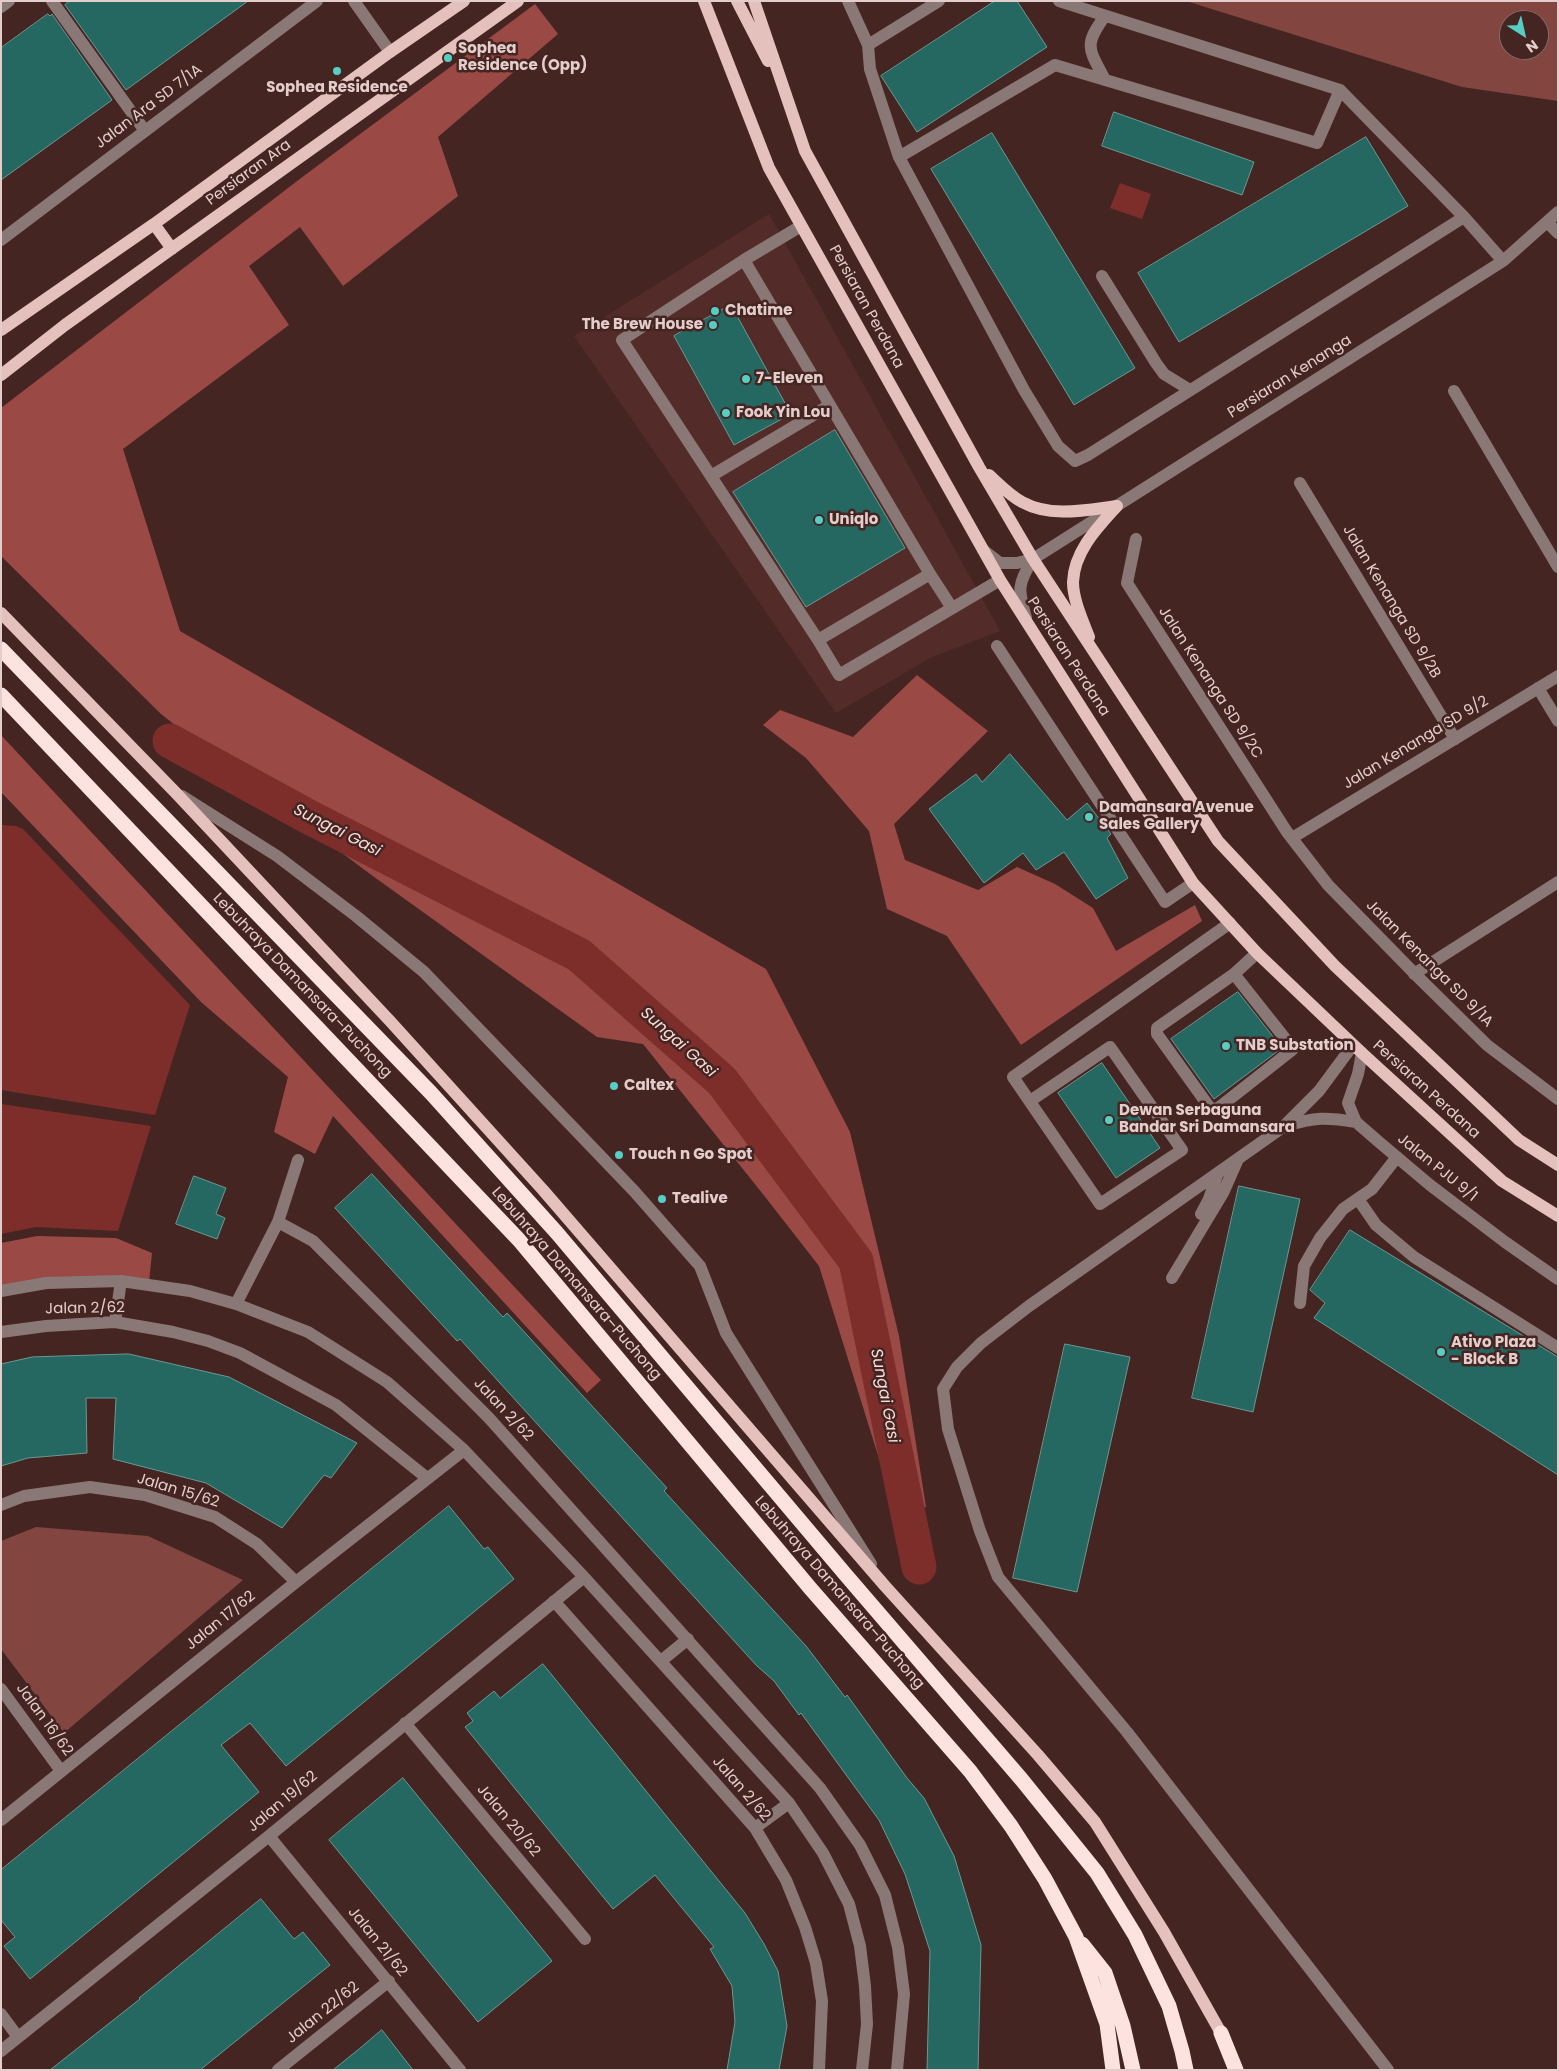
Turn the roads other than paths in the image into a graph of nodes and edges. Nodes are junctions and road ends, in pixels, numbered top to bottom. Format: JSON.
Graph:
{"nodes":[{"id":1,"x":9,"y":1,"type":"edge"},
{"id":2,"x":52,"y":1,"type":"edge"},
{"id":3,"x":317,"y":1,"type":"edge"},
{"id":4,"x":354,"y":1,"type":"edge"},
{"id":5,"x":464,"y":1,"type":"edge"},
{"id":6,"x":518,"y":1,"type":"edge"},
{"id":7,"x":694,"y":1,"type":"edge"},
{"id":8,"x":737,"y":1,"type":"edge"},
{"id":9,"x":754,"y":1,"type":"edge"},
{"id":10,"x":848,"y":1,"type":"edge"},
{"id":11,"x":939,"y":1,"type":"edge"},
{"id":12,"x":1059,"y":1,"type":"edge"},
{"id":13,"x":705,"y":4,"type":"edge"},
{"id":14,"x":1,"y":7,"type":"edge"},
{"id":15,"x":1105,"y":16,"type":"junction"},
{"id":16,"x":868,"y":45,"type":"junction"},
{"id":17,"x":390,"y":52,"type":"junction"},
{"id":18,"x":1105,"y":80,"type":"junction"},
{"id":19,"x":1340,"y":90,"type":"junction"},
{"id":20,"x":787,"y":99,"type":"junction"},
{"id":21,"x":145,"y":131,"type":"junction"},
{"id":22,"x":899,"y":157,"type":"junction"},
{"id":23,"x":1558,"y":212,"type":"edge"},
{"id":24,"x":1464,"y":217,"type":"junction"},
{"id":25,"x":1547,"y":222,"type":"junction"},
{"id":26,"x":154,"y":224,"type":"junction"},
{"id":27,"x":802,"y":226,"type":"junction"},
{"id":28,"x":1558,"y":233,"type":"edge"},
{"id":29,"x":1,"y":240,"type":"edge"},
{"id":30,"x":172,"y":249,"type":"junction"},
{"id":31,"x":744,"y":260,"type":"junction"},
{"id":32,"x":1503,"y":260,"type":"junction"},
{"id":33,"x":1102,"y":276,"type":"dead end"},
{"id":34,"x":1,"y":330,"type":"edge"},
{"id":35,"x":1,"y":375,"type":"edge"},
{"id":36,"x":1190,"y":390,"type":"junction"},
{"id":37,"x":1454,"y":391,"type":"dead end"},
{"id":38,"x":830,"y":405,"type":"junction"},
{"id":39,"x":979,"y":466,"type":"junction"},
{"id":40,"x":711,"y":476,"type":"junction"},
{"id":41,"x":1300,"y":483,"type":"dead end"},
{"id":42,"x":1117,"y":506,"type":"junction"},
{"id":43,"x":1136,"y":539,"type":"dead end"},
{"id":44,"x":983,"y":549,"type":"junction"},
{"id":45,"x":1033,"y":559,"type":"junction"},
{"id":46,"x":1558,"y":567,"type":"edge"},
{"id":47,"x":930,"y":574,"type":"junction"},
{"id":48,"x":1000,"y":580,"type":"junction"},
{"id":49,"x":952,"y":608,"type":"junction"},
{"id":50,"x":1,"y":613,"type":"edge"},
{"id":51,"x":1028,"y":623,"type":"junction"},
{"id":52,"x":818,"y":640,"type":"junction"},
{"id":53,"x":997,"y":646,"type":"dead end"},
{"id":54,"x":1,"y":649,"type":"edge"},
{"id":55,"x":1098,"y":660,"type":"junction"},
{"id":56,"x":1558,"y":676,"type":"edge"},
{"id":57,"x":1538,"y":688,"type":"junction"},
{"id":58,"x":1,"y":694,"type":"edge"},
{"id":59,"x":1558,"y":721,"type":"edge"},
{"id":60,"x":1454,"y":739,"type":"junction"},
{"id":61,"x":175,"y":792,"type":"junction"},
{"id":62,"x":1292,"y":838,"type":"junction"},
{"id":63,"x":1558,"y":882,"type":"edge"},
{"id":64,"x":1193,"y":883,"type":"junction"},
{"id":65,"x":1230,"y":923,"type":"junction"},
{"id":66,"x":1257,"y":953,"type":"junction"},
{"id":67,"x":1234,"y":974,"type":"junction"},
{"id":68,"x":1414,"y":974,"type":"junction"},
{"id":69,"x":1357,"y":1050,"type":"junction"},
{"id":70,"x":1558,"y":1099,"type":"edge"},
{"id":71,"x":1030,"y":1101,"type":"junction"},
{"id":72,"x":1356,"y":1122,"type":"junction"},
{"id":73,"x":1283,"y":1127,"type":"junction"},
{"id":74,"x":1397,"y":1157,"type":"junction"},
{"id":75,"x":1238,"y":1159,"type":"junction"},
{"id":76,"x":298,"y":1160,"type":"dead end"},
{"id":77,"x":1558,"y":1165,"type":"edge"},
{"id":78,"x":1216,"y":1175,"type":"junction"},
{"id":79,"x":1358,"y":1199,"type":"junction"},
{"id":80,"x":1558,"y":1216,"type":"edge"},
{"id":81,"x":278,"y":1222,"type":"junction"},
{"id":82,"x":1558,"y":1279,"type":"edge"},
{"id":83,"x":120,"y":1281,"type":"junction"},
{"id":84,"x":1,"y":1291,"type":"edge"},
{"id":85,"x":1300,"y":1303,"type":"dead end"},
{"id":86,"x":236,"y":1304,"type":"junction"},
{"id":87,"x":115,"y":1322,"type":"junction"},
{"id":88,"x":1,"y":1332,"type":"edge"},
{"id":89,"x":1558,"y":1348,"type":"edge"},
{"id":90,"x":464,"y":1450,"type":"junction"},
{"id":91,"x":427,"y":1478,"type":"junction"},
{"id":92,"x":1,"y":1505,"type":"edge"},
{"id":93,"x":584,"y":1577,"type":"junction"},
{"id":94,"x":296,"y":1582,"type":"junction"},
{"id":95,"x":885,"y":1586,"type":"junction"},
{"id":96,"x":554,"y":1601,"type":"junction"},
{"id":97,"x":688,"y":1639,"type":"junction"},
{"id":98,"x":661,"y":1661,"type":"junction"},
{"id":99,"x":1,"y":1689,"type":"edge"},
{"id":100,"x":405,"y":1723,"type":"junction"},
{"id":101,"x":61,"y":1771,"type":"junction"},
{"id":102,"x":789,"y":1803,"type":"junction"},
{"id":103,"x":1,"y":1820,"type":"edge"},
{"id":104,"x":755,"y":1828,"type":"junction"},
{"id":105,"x":269,"y":1836,"type":"junction"},
{"id":106,"x":1076,"y":1937,"type":"junction"},
{"id":107,"x":585,"y":1939,"type":"dead end"},
{"id":108,"x":389,"y":1981,"type":"junction"},
{"id":109,"x":1,"y":2014,"type":"edge"},
{"id":110,"x":1221,"y":2033,"type":"junction"},
{"id":111,"x":18,"y":2037,"type":"junction"},
{"id":112,"x":1,"y":2051,"type":"edge"},
{"id":113,"x":1134,"y":2066,"type":"edge"},
{"id":114,"x":278,"y":2070,"type":"edge"},
{"id":115,"x":460,"y":2070,"type":"edge"},
{"id":116,"x":820,"y":2070,"type":"edge"},
{"id":117,"x":862,"y":2070,"type":"edge"},
{"id":118,"x":897,"y":2070,"type":"edge"},
{"id":119,"x":1113,"y":2070,"type":"edge"},
{"id":120,"x":1186,"y":2070,"type":"edge"},
{"id":121,"x":1236,"y":2070,"type":"edge"},
{"id":122,"x":1242,"y":2070,"type":"edge"},
{"id":123,"x":1388,"y":2070,"type":"edge"}],
"edges":[{"from":1,"to":14,"type":"street"},
{"from":2,"to":21,"type":"street"},
{"from":3,"to":21,"type":"street","name":"Jalan Ara SD 7/1A"},
{"from":4,"to":17,"type":"street"},
{"from":5,"to":17,"type":"main road","name":"Persiaran Ara"},
{"from":6,"to":30,"type":"main road","name":"Persiaran Ara"},
{"from":7,"to":13,"type":"main road"},
{"from":8,"to":20,"type":"main road"},
{"from":9,"to":20,"type":"main road","name":"Persiaran Perdana"},
{"from":10,"to":16,"type":"street"},
{"from":11,"to":16,"type":"street"},
{"from":12,"to":15,"type":"street"},
{"from":13,"to":27,"type":"main road","name":"Persiaran Perdana"},
{"from":15,"to":18,"type":"street"},
{"from":15,"to":19,"type":"street"},
{"from":16,"to":22,"type":"street"},
{"from":17,"to":26,"type":"main road","name":"Persiaran Ara"},
{"from":18,"to":19,"type":"street"},
{"from":18,"to":22,"type":"street"},
{"from":19,"to":24,"type":"street"},
{"from":20,"to":39,"type":"main road","name":"Persiaran Perdana"},
{"from":21,"to":29,"type":"street","name":"Jalan Ara SD 7/1A"},
{"from":22,"to":36,"type":"street"},
{"from":23,"to":25,"type":"street","name":"Persiaran Kenanga"},
{"from":24,"to":32,"type":"street"},
{"from":24,"to":36,"type":"street"},
{"from":25,"to":28,"type":"street"},
{"from":25,"to":32,"type":"street","name":"Persiaran Kenanga"},
{"from":26,"to":30,"type":"main road"},
{"from":26,"to":34,"type":"main road","name":"Persiaran Ara"},
{"from":27,"to":31,"type":"street"},
{"from":27,"to":44,"type":"main road","name":"Persiaran Perdana"},
{"from":30,"to":35,"type":"main road","name":"Persiaran Ara"},
{"from":31,"to":38,"type":"street"},
{"from":31,"to":40,"type":"street"},
{"from":32,"to":42,"type":"street","name":"Persiaran Kenanga"},
{"from":33,"to":36,"type":"street"},
{"from":37,"to":46,"type":"street"},
{"from":38,"to":40,"type":"street"},
{"from":38,"to":47,"type":"street"},
{"from":39,"to":42,"type":"main road"},
{"from":39,"to":45,"type":"main road","name":"Persiaran Perdana"},
{"from":40,"to":52,"type":"street"},
{"from":41,"to":60,"type":"street","name":"Jalan Kenanga SD 9/2B"},
{"from":42,"to":45,"type":"street","name":"Persiaran Kenanga"},
{"from":42,"to":55,"type":"main road"},
{"from":43,"to":62,"type":"street","name":"Jalan Kenanga SD 9/2C"},
{"from":44,"to":45,"type":"street","name":"Persiaran Kenanga"},
{"from":44,"to":48,"type":"main road","name":"Persiaran Perdana"},
{"from":45,"to":51,"type":"street"},
{"from":45,"to":55,"type":"main road","name":"Persiaran Perdana"},
{"from":47,"to":49,"type":"street"},
{"from":47,"to":52,"type":"street"},
{"from":48,"to":49,"type":"street"},
{"from":48,"to":51,"type":"main road","name":"Persiaran Perdana"},
{"from":49,"to":52,"type":"street"},
{"from":50,"to":61,"type":"main road"},
{"from":51,"to":64,"type":"main road","name":"Persiaran Perdana"},
{"from":53,"to":64,"type":"street"},
{"from":54,"to":120,"type":"highway"},
{"from":55,"to":77,"type":"main road","name":"Persiaran Perdana"},
{"from":56,"to":57,"type":"street","name":"Jalan Kenanga SD 9/2"},
{"from":57,"to":59,"type":"street"},
{"from":57,"to":60,"type":"street","name":"Jalan Kenanga SD 9/2"},
{"from":58,"to":106,"type":"highway","name":"Lebuhraya Damansara–Puchong"},
{"from":60,"to":62,"type":"street","name":"Jalan Kenanga SD 9/2"},
{"from":61,"to":95,"type":"main road"},
{"from":61,"to":95,"type":"street"},
{"from":62,"to":68,"type":"street","name":"Jalan Kenanga SD 9/1A"},
{"from":63,"to":68,"type":"street"},
{"from":64,"to":65,"type":"main road","name":"Persiaran Perdana"},
{"from":65,"to":66,"type":"main road","name":"Persiaran Perdana"},
{"from":65,"to":71,"type":"street"},
{"from":66,"to":67,"type":"street"},
{"from":66,"to":69,"type":"main road","name":"Persiaran Perdana"},
{"from":67,"to":67,"type":"street"},
{"from":68,"to":70,"type":"street","name":"Jalan Kenanga SD 9/1A"},
{"from":69,"to":72,"type":"street"},
{"from":69,"to":73,"type":"street"},
{"from":69,"to":80,"type":"main road","name":"Persiaran Perdana"},
{"from":71,"to":71,"type":"street"},
{"from":72,"to":73,"type":"street"},
{"from":72,"to":74,"type":"street","name":"Jalan PJU 9/1"},
{"from":73,"to":75,"type":"street"},
{"from":74,"to":79,"type":"street"},
{"from":74,"to":82,"type":"street","name":"Jalan PJU 9/1"},
{"from":75,"to":78,"type":"street"},
{"from":75,"to":78,"type":"street"},
{"from":76,"to":81,"type":"street"},
{"from":78,"to":123,"type":"street"},
{"from":79,"to":85,"type":"street"},
{"from":79,"to":89,"type":"street"},
{"from":81,"to":86,"type":"street"},
{"from":81,"to":97,"type":"street","name":"Jalan 2/62"},
{"from":83,"to":84,"type":"street","name":"Jalan 2/62"},
{"from":83,"to":86,"type":"street","name":"Jalan 2/62"},
{"from":83,"to":87,"type":"street"},
{"from":86,"to":90,"type":"street","name":"Jalan 2/62"},
{"from":87,"to":88,"type":"street","name":"Jalan 2/62"},
{"from":87,"to":91,"type":"street","name":"Jalan 2/62"},
{"from":90,"to":91,"type":"street","name":"Jalan 17/62"},
{"from":90,"to":93,"type":"street","name":"Jalan 2/62"},
{"from":91,"to":94,"type":"street","name":"Jalan 17/62"},
{"from":92,"to":94,"type":"street","name":"Jalan 15/62"},
{"from":93,"to":96,"type":"street","name":"Jalan 19/62"},
{"from":93,"to":98,"type":"street","name":"Jalan 2/62"},
{"from":94,"to":101,"type":"street","name":"Jalan 17/62"},
{"from":95,"to":110,"type":"main road"},
{"from":96,"to":100,"type":"street","name":"Jalan 19/62"},
{"from":96,"to":104,"type":"street","name":"Jalan 2/62"},
{"from":97,"to":98,"type":"street"},
{"from":97,"to":118,"type":"street","name":"Jalan 2/62"},
{"from":98,"to":102,"type":"street","name":"Jalan 2/62"},
{"from":99,"to":101,"type":"street","name":"Jalan 16/62"},
{"from":100,"to":105,"type":"street","name":"Jalan 19/62"},
{"from":100,"to":107,"type":"street","name":"Jalan 20/62"},
{"from":101,"to":103,"type":"street","name":"Jalan 17/62"},
{"from":102,"to":104,"type":"street"},
{"from":102,"to":117,"type":"street","name":"Jalan 2/62"},
{"from":104,"to":116,"type":"street","name":"Jalan 2/62"},
{"from":105,"to":108,"type":"street","name":"Jalan 21/62"},
{"from":105,"to":111,"type":"street","name":"Jalan 19/62"},
{"from":106,"to":113,"type":"highway"},
{"from":106,"to":119,"type":"highway"},
{"from":108,"to":114,"type":"street","name":"Jalan 22/62"},
{"from":108,"to":115,"type":"street","name":"Jalan 21/62"},
{"from":109,"to":111,"type":"street"},
{"from":110,"to":121,"type":"highway"},
{"from":110,"to":122,"type":"main road"},
{"from":111,"to":112,"type":"street","name":"Jalan 19/62"}]}
